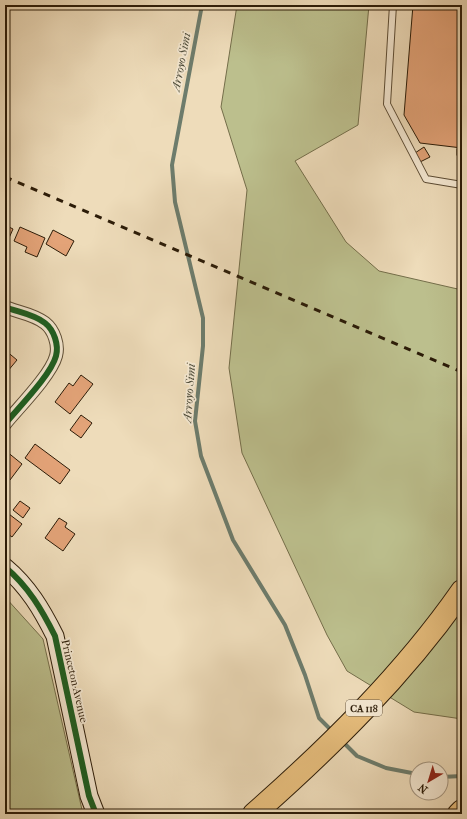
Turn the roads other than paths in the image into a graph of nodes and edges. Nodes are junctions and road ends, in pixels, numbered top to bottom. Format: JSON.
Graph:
{"nodes":[{"id":1,"x":393,"y":5,"type":"edge"},
{"id":2,"x":462,"y":185,"type":"edge"},
{"id":3,"x":5,"y":307,"type":"edge"},
{"id":4,"x":5,"y":424,"type":"edge"},
{"id":5,"x":5,"y":567,"type":"edge"},
{"id":6,"x":462,"y":591,"type":"edge"},
{"id":7,"x":462,"y":810,"type":"edge"},
{"id":8,"x":96,"y":814,"type":"edge"},
{"id":9,"x":254,"y":814,"type":"edge"},
{"id":10,"x":459,"y":814,"type":"edge"}],
"edges":[{"from":1,"to":2,"type":"lane"},
{"from":3,"to":4,"type":"street"},
{"from":5,"to":8,"type":"street","name":"Princeton Avenue"},
{"from":6,"to":9,"type":"highway","number":"CA 118"},
{"from":7,"to":10,"type":"highway"}]}
